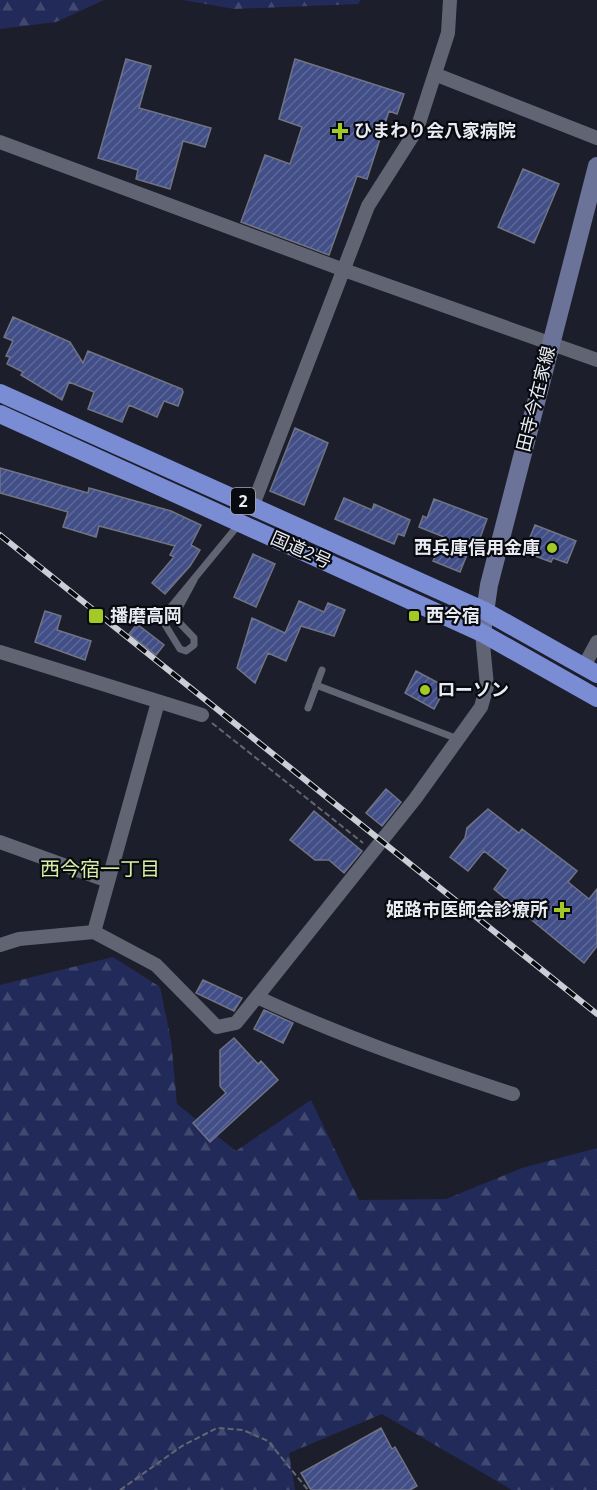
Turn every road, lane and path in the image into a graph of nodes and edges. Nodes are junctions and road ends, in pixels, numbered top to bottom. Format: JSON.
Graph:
{"nodes":[{"id":1,"x":450,"y":0,"type":"edge"},
{"id":2,"x":437,"y":75,"type":"junction"},
{"id":3,"x":597,"y":138,"type":"edge"},
{"id":4,"x":0,"y":142,"type":"edge"},
{"id":5,"x":597,"y":166,"type":"edge"},
{"id":6,"x":344,"y":270,"type":"junction"},
{"id":7,"x":550,"y":343,"type":"junction"},
{"id":8,"x":597,"y":360,"type":"edge"},
{"id":9,"x":0,"y":393,"type":"edge"},
{"id":10,"x":0,"y":414,"type":"edge"},
{"id":11,"x":253,"y":505,"type":"junction"},
{"id":12,"x":240,"y":523,"type":"junction"},
{"id":13,"x":194,"y":580,"type":"junction"},
{"id":14,"x":485,"y":611,"type":"junction"},
{"id":15,"x":482,"y":633,"type":"junction"},
{"id":16,"x":597,"y":642,"type":"edge"},
{"id":17,"x":0,"y":652,"type":"edge"},
{"id":18,"x":322,"y":670,"type":"dead end"},
{"id":19,"x":590,"y":670,"type":"edge"},
{"id":20,"x":316,"y":686,"type":"junction"},
{"id":21,"x":597,"y":698,"type":"edge"},
{"id":22,"x":158,"y":702,"type":"junction"},
{"id":23,"x":308,"y":708,"type":"dead end"},
{"id":24,"x":202,"y":715,"type":"joint"},
{"id":25,"x":460,"y":740,"type":"junction"},
{"id":26,"x":0,"y":842,"type":"edge"},
{"id":27,"x":372,"y":851,"type":"junction"},
{"id":28,"x":108,"y":881,"type":"junction"},
{"id":29,"x":94,"y":932,"type":"junction"},
{"id":30,"x":1,"y":944,"type":"edge"},
{"id":31,"x":257,"y":997,"type":"junction"},
{"id":32,"x":513,"y":1094,"type":"dead end"},
{"id":33,"x":120,"y":1490,"type":"edge"},
{"id":34,"x":308,"y":1490,"type":"edge"}],
"edges":[{"from":1,"to":2,"type":"street"},
{"from":2,"to":3,"type":"street"},
{"from":2,"to":6,"type":"street"},
{"from":4,"to":6,"type":"street"},
{"from":5,"to":7,"type":"main road","name":"田寺今在家線"},
{"from":6,"to":7,"type":"street"},
{"from":6,"to":11,"type":"street"},
{"from":7,"to":8,"type":"street"},
{"from":7,"to":14,"type":"main road","name":"田寺今在家線"},
{"from":9,"to":11,"type":"highway","name":"国道2号","number":"2"},
{"from":10,"to":12,"type":"highway","name":"国道2号","number":"2"},
{"from":11,"to":12,"type":"lane"},
{"from":11,"to":14,"type":"highway","name":"国道2号","number":"2"},
{"from":12,"to":13,"type":"lane"},
{"from":12,"to":15,"type":"highway","name":"国道2号","number":"2"},
{"from":13,"to":13,"type":"lane"},
{"from":14,"to":15,"type":"main road","name":"田寺今在家線"},
{"from":14,"to":19,"type":"highway","name":"国道2号","number":"2"},
{"from":15,"to":21,"type":"highway","name":"国道2号","number":"2"},
{"from":15,"to":25,"type":"street"},
{"from":16,"to":19,"type":"street"},
{"from":17,"to":22,"type":"street"},
{"from":18,"to":20,"type":"lane"},
{"from":20,"to":23,"type":"lane"},
{"from":20,"to":25,"type":"lane"},
{"from":22,"to":24,"type":"street"},
{"from":22,"to":28,"type":"street"},
{"from":24,"to":27,"type":"path"},
{"from":25,"to":27,"type":"street"},
{"from":26,"to":28,"type":"street"},
{"from":27,"to":31,"type":"street"},
{"from":28,"to":29,"type":"street"},
{"from":29,"to":30,"type":"street"},
{"from":29,"to":31,"type":"street"},
{"from":31,"to":32,"type":"street"},
{"from":33,"to":34,"type":"path"}]}
